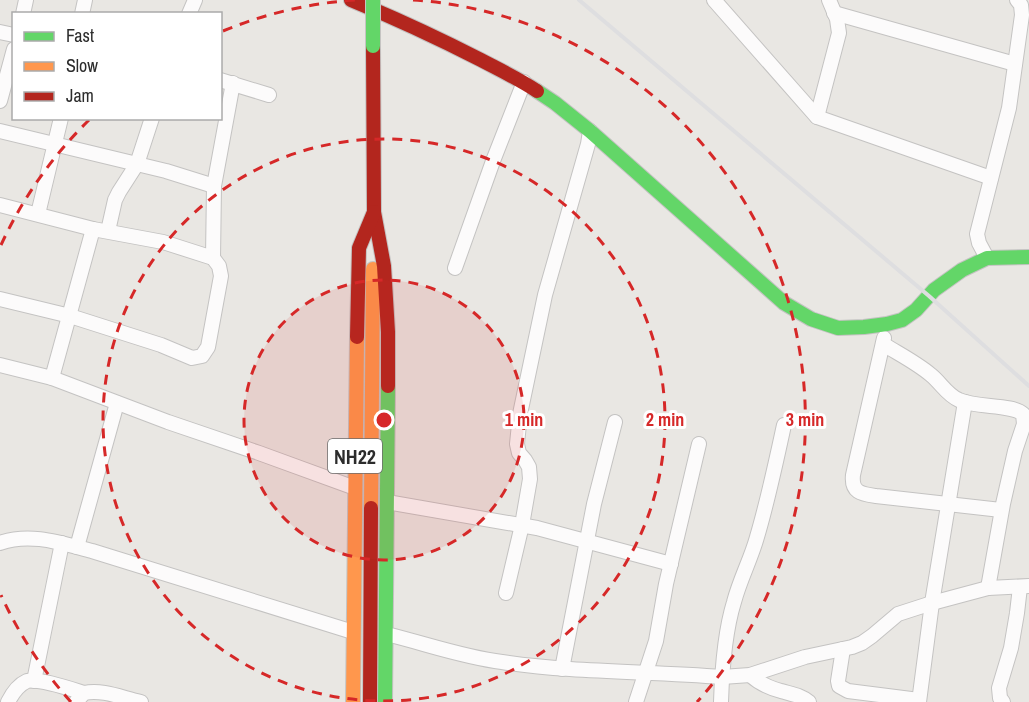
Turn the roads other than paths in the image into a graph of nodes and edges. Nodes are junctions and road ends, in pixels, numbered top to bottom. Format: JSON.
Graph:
{"nodes":[{"id":1,"x":351,"y":0,"type":"edge"},
{"id":2,"x":374,"y":0,"type":"edge"},
{"id":3,"x":714,"y":0,"type":"edge"},
{"id":4,"x":1017,"y":0,"type":"edge"},
{"id":5,"x":831,"y":6,"type":"edge"},
{"id":6,"x":12,"y":56,"type":"edge"},
{"id":7,"x":1015,"y":64,"type":"junction"},
{"id":8,"x":227,"y":82,"type":"edge"},
{"id":9,"x":524,"y":82,"type":"junction"},
{"id":10,"x":269,"y":95,"type":"dead end"},
{"id":11,"x":0,"y":101,"type":"edge"},
{"id":12,"x":817,"y":117,"type":"junction"},
{"id":13,"x":61,"y":120,"type":"edge"},
{"id":14,"x":151,"y":120,"type":"edge"},
{"id":15,"x":0,"y":131,"type":"edge"},
{"id":16,"x":590,"y":131,"type":"junction"},
{"id":17,"x":56,"y":144,"type":"junction"},
{"id":18,"x":137,"y":164,"type":"junction"},
{"id":19,"x":991,"y":178,"type":"junction"},
{"id":20,"x":214,"y":186,"type":"junction"},
{"id":21,"x":0,"y":205,"type":"edge"},
{"id":22,"x":374,"y":212,"type":"junction"},
{"id":23,"x":38,"y":214,"type":"junction"},
{"id":24,"x":93,"y":229,"type":"junction"},
{"id":25,"x":108,"y":231,"type":"junction"},
{"id":26,"x":1029,"y":257,"type":"edge"},
{"id":27,"x":213,"y":258,"type":"junction"},
{"id":28,"x":987,"y":258,"type":"junction"},
{"id":29,"x":455,"y":268,"type":"dead end"},
{"id":30,"x":0,"y":299,"type":"edge"},
{"id":31,"x":70,"y":316,"type":"junction"},
{"id":32,"x":887,"y":324,"type":"junction"},
{"id":33,"x":883,"y":344,"type":"junction"},
{"id":34,"x":0,"y":365,"type":"edge"},
{"id":35,"x":52,"y":378,"type":"junction"},
{"id":36,"x":965,"y":402,"type":"junction"},
{"id":37,"x":117,"y":403,"type":"junction"},
{"id":38,"x":615,"y":422,"type":"dead end"},
{"id":39,"x":784,"y":425,"type":"dead end"},
{"id":40,"x":699,"y":444,"type":"dead end"},
{"id":41,"x":355,"y":488,"type":"junction"},
{"id":42,"x":387,"y":502,"type":"junction"},
{"id":43,"x":948,"y":504,"type":"junction"},
{"id":44,"x":1001,"y":510,"type":"junction"},
{"id":45,"x":522,"y":525,"type":"junction"},
{"id":46,"x":586,"y":542,"type":"junction"},
{"id":47,"x":0,"y":543,"type":"edge"},
{"id":48,"x":62,"y":543,"type":"junction"},
{"id":49,"x":77,"y":547,"type":"junction"},
{"id":50,"x":670,"y":564,"type":"junction"},
{"id":51,"x":1024,"y":587,"type":"edge"},
{"id":52,"x":988,"y":588,"type":"junction"},
{"id":53,"x":506,"y":593,"type":"dead end"},
{"id":54,"x":932,"y":603,"type":"junction"},
{"id":55,"x":353,"y":632,"type":"junction"},
{"id":56,"x":386,"y":634,"type":"junction"},
{"id":57,"x":843,"y":649,"type":"junction"},
{"id":58,"x":562,"y":669,"type":"junction"},
{"id":59,"x":645,"y":672,"type":"junction"},
{"id":60,"x":750,"y":675,"type":"junction"},
{"id":61,"x":722,"y":677,"type":"junction"},
{"id":62,"x":34,"y":681,"type":"junction"},
{"id":63,"x":80,"y":697,"type":"edge"},
{"id":64,"x":881,"y":698,"type":"edge"},
{"id":65,"x":919,"y":701,"type":"edge"},
{"id":66,"x":8,"y":702,"type":"edge"},
{"id":67,"x":141,"y":702,"type":"edge"},
{"id":68,"x":353,"y":702,"type":"edge"},
{"id":69,"x":370,"y":702,"type":"edge"},
{"id":70,"x":385,"y":702,"type":"edge"},
{"id":71,"x":636,"y":702,"type":"edge"},
{"id":72,"x":721,"y":702,"type":"edge"},
{"id":73,"x":809,"y":702,"type":"edge"},
{"id":74,"x":1003,"y":702,"type":"edge"}],
"edges":[{"from":1,"to":9,"type":"main road"},
{"from":2,"to":22,"type":"main road","number":"NH22","bridge":true},
{"from":3,"to":12,"type":"street"},
{"from":4,"to":7,"type":"street"},
{"from":5,"to":7,"type":"street"},
{"from":5,"to":12,"type":"street"},
{"from":6,"to":11,"type":"street"},
{"from":7,"to":19,"type":"street"},
{"from":8,"to":10,"type":"street"},
{"from":8,"to":20,"type":"street"},
{"from":9,"to":16,"type":"main road"},
{"from":9,"to":29,"type":"street"},
{"from":12,"to":19,"type":"street"},
{"from":13,"to":17,"type":"street"},
{"from":14,"to":18,"type":"street"},
{"from":15,"to":17,"type":"street"},
{"from":16,"to":32,"type":"main road"},
{"from":16,"to":45,"type":"street"},
{"from":17,"to":18,"type":"street"},
{"from":17,"to":23,"type":"street"},
{"from":18,"to":20,"type":"street"},
{"from":18,"to":25,"type":"street"},
{"from":19,"to":28,"type":"street"},
{"from":20,"to":27,"type":"street"},
{"from":21,"to":23,"type":"street"},
{"from":22,"to":41,"type":"main road","number":"NH22"},
{"from":22,"to":42,"type":"main road","number":"NH22"},
{"from":22,"to":69,"type":"main road"},
{"from":23,"to":24,"type":"street"},
{"from":24,"to":25,"type":"street"},
{"from":24,"to":31,"type":"street"},
{"from":25,"to":27,"type":"street"},
{"from":26,"to":28,"type":"main road"},
{"from":27,"to":31,"type":"street"},
{"from":28,"to":32,"type":"main road"},
{"from":30,"to":31,"type":"street"},
{"from":31,"to":35,"type":"street"},
{"from":32,"to":33,"type":"street"},
{"from":33,"to":36,"type":"street"},
{"from":33,"to":43,"type":"street"},
{"from":34,"to":35,"type":"street"},
{"from":35,"to":37,"type":"street"},
{"from":36,"to":43,"type":"street"},
{"from":36,"to":44,"type":"street"},
{"from":37,"to":41,"type":"street"},
{"from":37,"to":49,"type":"street"},
{"from":38,"to":46,"type":"street"},
{"from":39,"to":61,"type":"street"},
{"from":40,"to":50,"type":"street"},
{"from":41,"to":55,"type":"main road","number":"NH22"},
{"from":42,"to":45,"type":"street"},
{"from":42,"to":56,"type":"main road","number":"NH22"},
{"from":43,"to":44,"type":"street"},
{"from":43,"to":54,"type":"street"},
{"from":44,"to":52,"type":"street"},
{"from":45,"to":46,"type":"street"},
{"from":45,"to":53,"type":"street"},
{"from":46,"to":50,"type":"street"},
{"from":46,"to":58,"type":"street"},
{"from":47,"to":48,"type":"street"},
{"from":48,"to":49,"type":"street"},
{"from":48,"to":62,"type":"street"},
{"from":49,"to":55,"type":"street"},
{"from":50,"to":59,"type":"street"},
{"from":51,"to":52,"type":"street"},
{"from":51,"to":74,"type":"street"},
{"from":52,"to":54,"type":"street"},
{"from":54,"to":57,"type":"street"},
{"from":54,"to":65,"type":"street"},
{"from":55,"to":68,"type":"main road","number":"NH22"},
{"from":56,"to":58,"type":"street"},
{"from":56,"to":70,"type":"main road","number":"NH22"},
{"from":57,"to":60,"type":"street"},
{"from":57,"to":64,"type":"street"},
{"from":58,"to":59,"type":"street"},
{"from":59,"to":61,"type":"street"},
{"from":59,"to":71,"type":"street"},
{"from":60,"to":61,"type":"street"},
{"from":60,"to":73,"type":"street"},
{"from":61,"to":72,"type":"street"},
{"from":62,"to":63,"type":"street"},
{"from":62,"to":66,"type":"street"},
{"from":63,"to":67,"type":"street"},
{"from":64,"to":65,"type":"street"}]}
